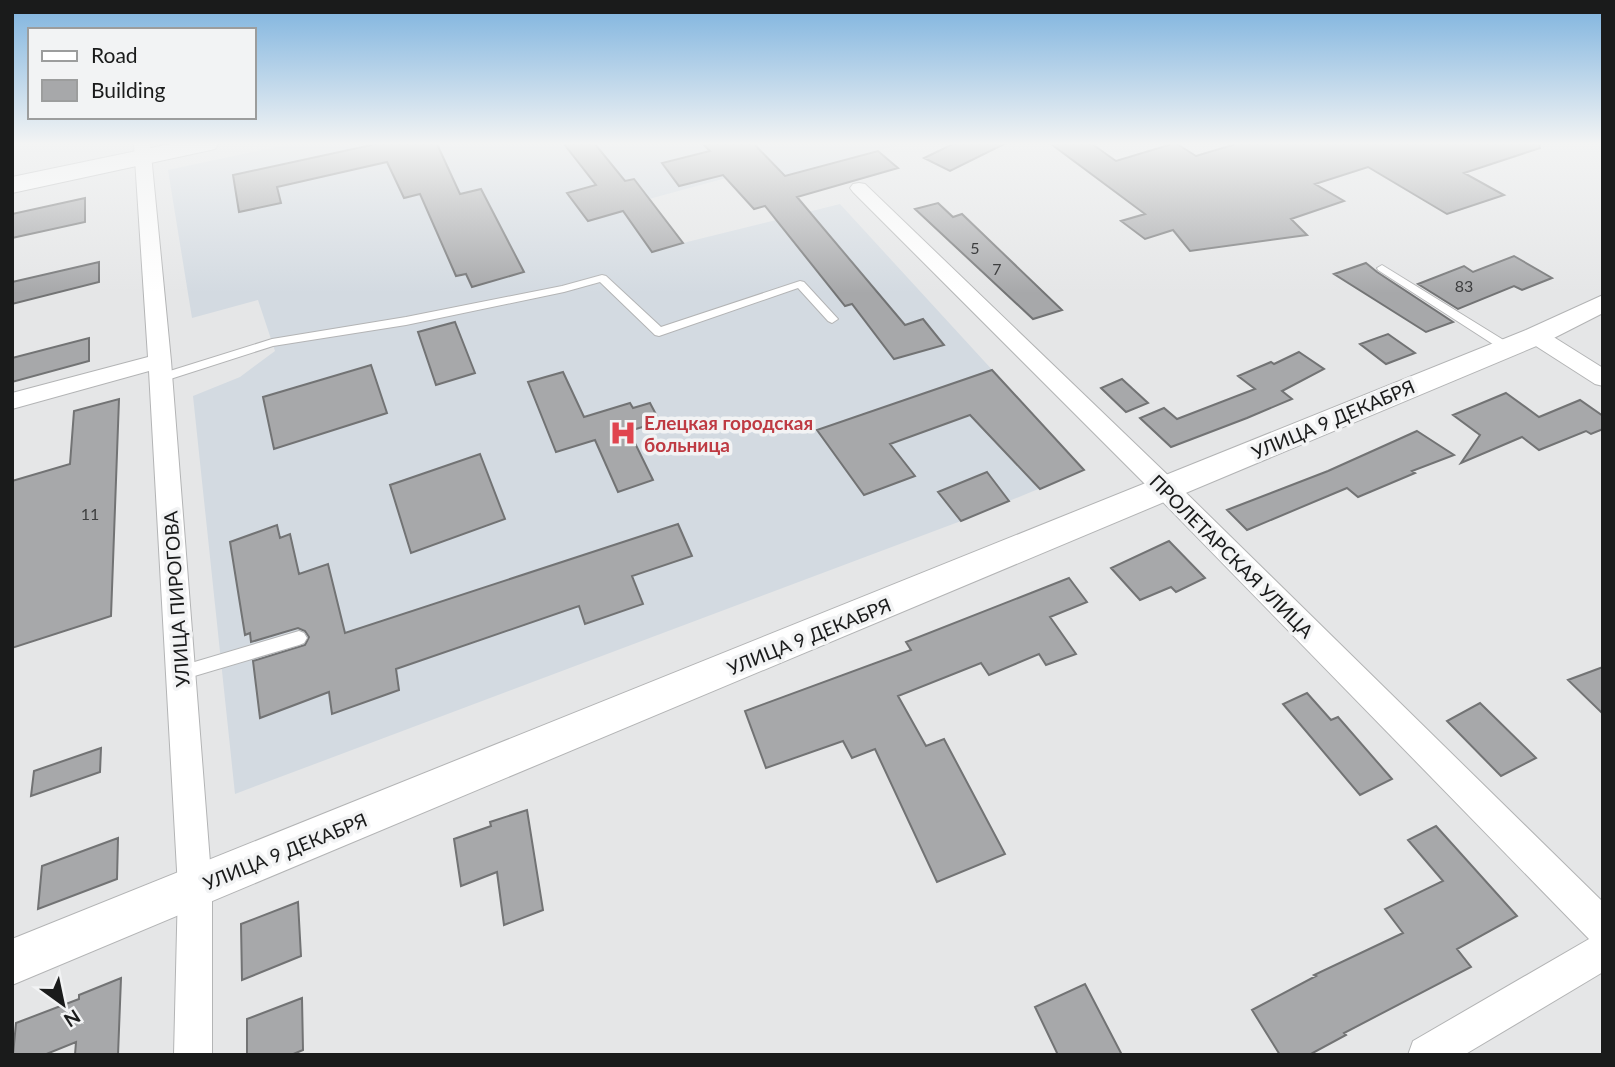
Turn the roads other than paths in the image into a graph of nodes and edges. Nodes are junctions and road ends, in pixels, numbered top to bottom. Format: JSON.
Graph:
{"nodes":[{"id":1,"x":146,"y":194,"type":"edge"},
{"id":2,"x":865,"y":194,"type":"edge"},
{"id":3,"x":1382,"y":268,"type":"dead end"},
{"id":4,"x":1603,"y":303,"type":"edge"},
{"id":5,"x":832,"y":320,"type":"dead end"},
{"id":6,"x":1521,"y":342,"type":"junction"},
{"id":7,"x":160,"y":369,"type":"junction"},
{"id":8,"x":1603,"y":379,"type":"edge"},
{"id":9,"x":12,"y":401,"type":"edge"},
{"id":10,"x":1166,"y":489,"type":"junction"},
{"id":11,"x":299,"y":638,"type":"dead end"},
{"id":12,"x":181,"y":673,"type":"junction"},
{"id":13,"x":195,"y":888,"type":"junction"},
{"id":14,"x":1603,"y":927,"type":"edge"},
{"id":15,"x":1603,"y":951,"type":"edge"},
{"id":16,"x":12,"y":962,"type":"edge"},
{"id":17,"x":193,"y":1055,"type":"edge"},
{"id":18,"x":1427,"y":1055,"type":"edge"}],
"edges":[{"from":1,"to":7,"type":"street","name":"УЛИЦА ПИРОГОВА"},
{"from":2,"to":10,"type":"street","name":"ПРОЛЕТАРСКАЯ УЛИЦА"},
{"from":3,"to":6,"type":"lane"},
{"from":4,"to":6,"type":"street","name":"УЛИЦА 9 ДЕКАБРЯ"},
{"from":5,"to":7,"type":"lane"},
{"from":6,"to":8,"type":"street"},
{"from":6,"to":10,"type":"street","name":"УЛИЦА 9 ДЕКАБРЯ"},
{"from":7,"to":9,"type":"street"},
{"from":7,"to":12,"type":"street","name":"УЛИЦА ПИРОГОВА"},
{"from":10,"to":13,"type":"street","name":"УЛИЦА 9 ДЕКАБРЯ"},
{"from":10,"to":14,"type":"street","name":"ПРОЛЕТАРСКАЯ УЛИЦА"},
{"from":11,"to":12,"type":"lane"},
{"from":12,"to":13,"type":"street","name":"УЛИЦА ПИРОГОВА"},
{"from":13,"to":16,"type":"street","name":"УЛИЦА 9 ДЕКАБРЯ"},
{"from":13,"to":17,"type":"street","name":"УЛИЦА ПИРОГОВА"},
{"from":15,"to":18,"type":"street"}]}
